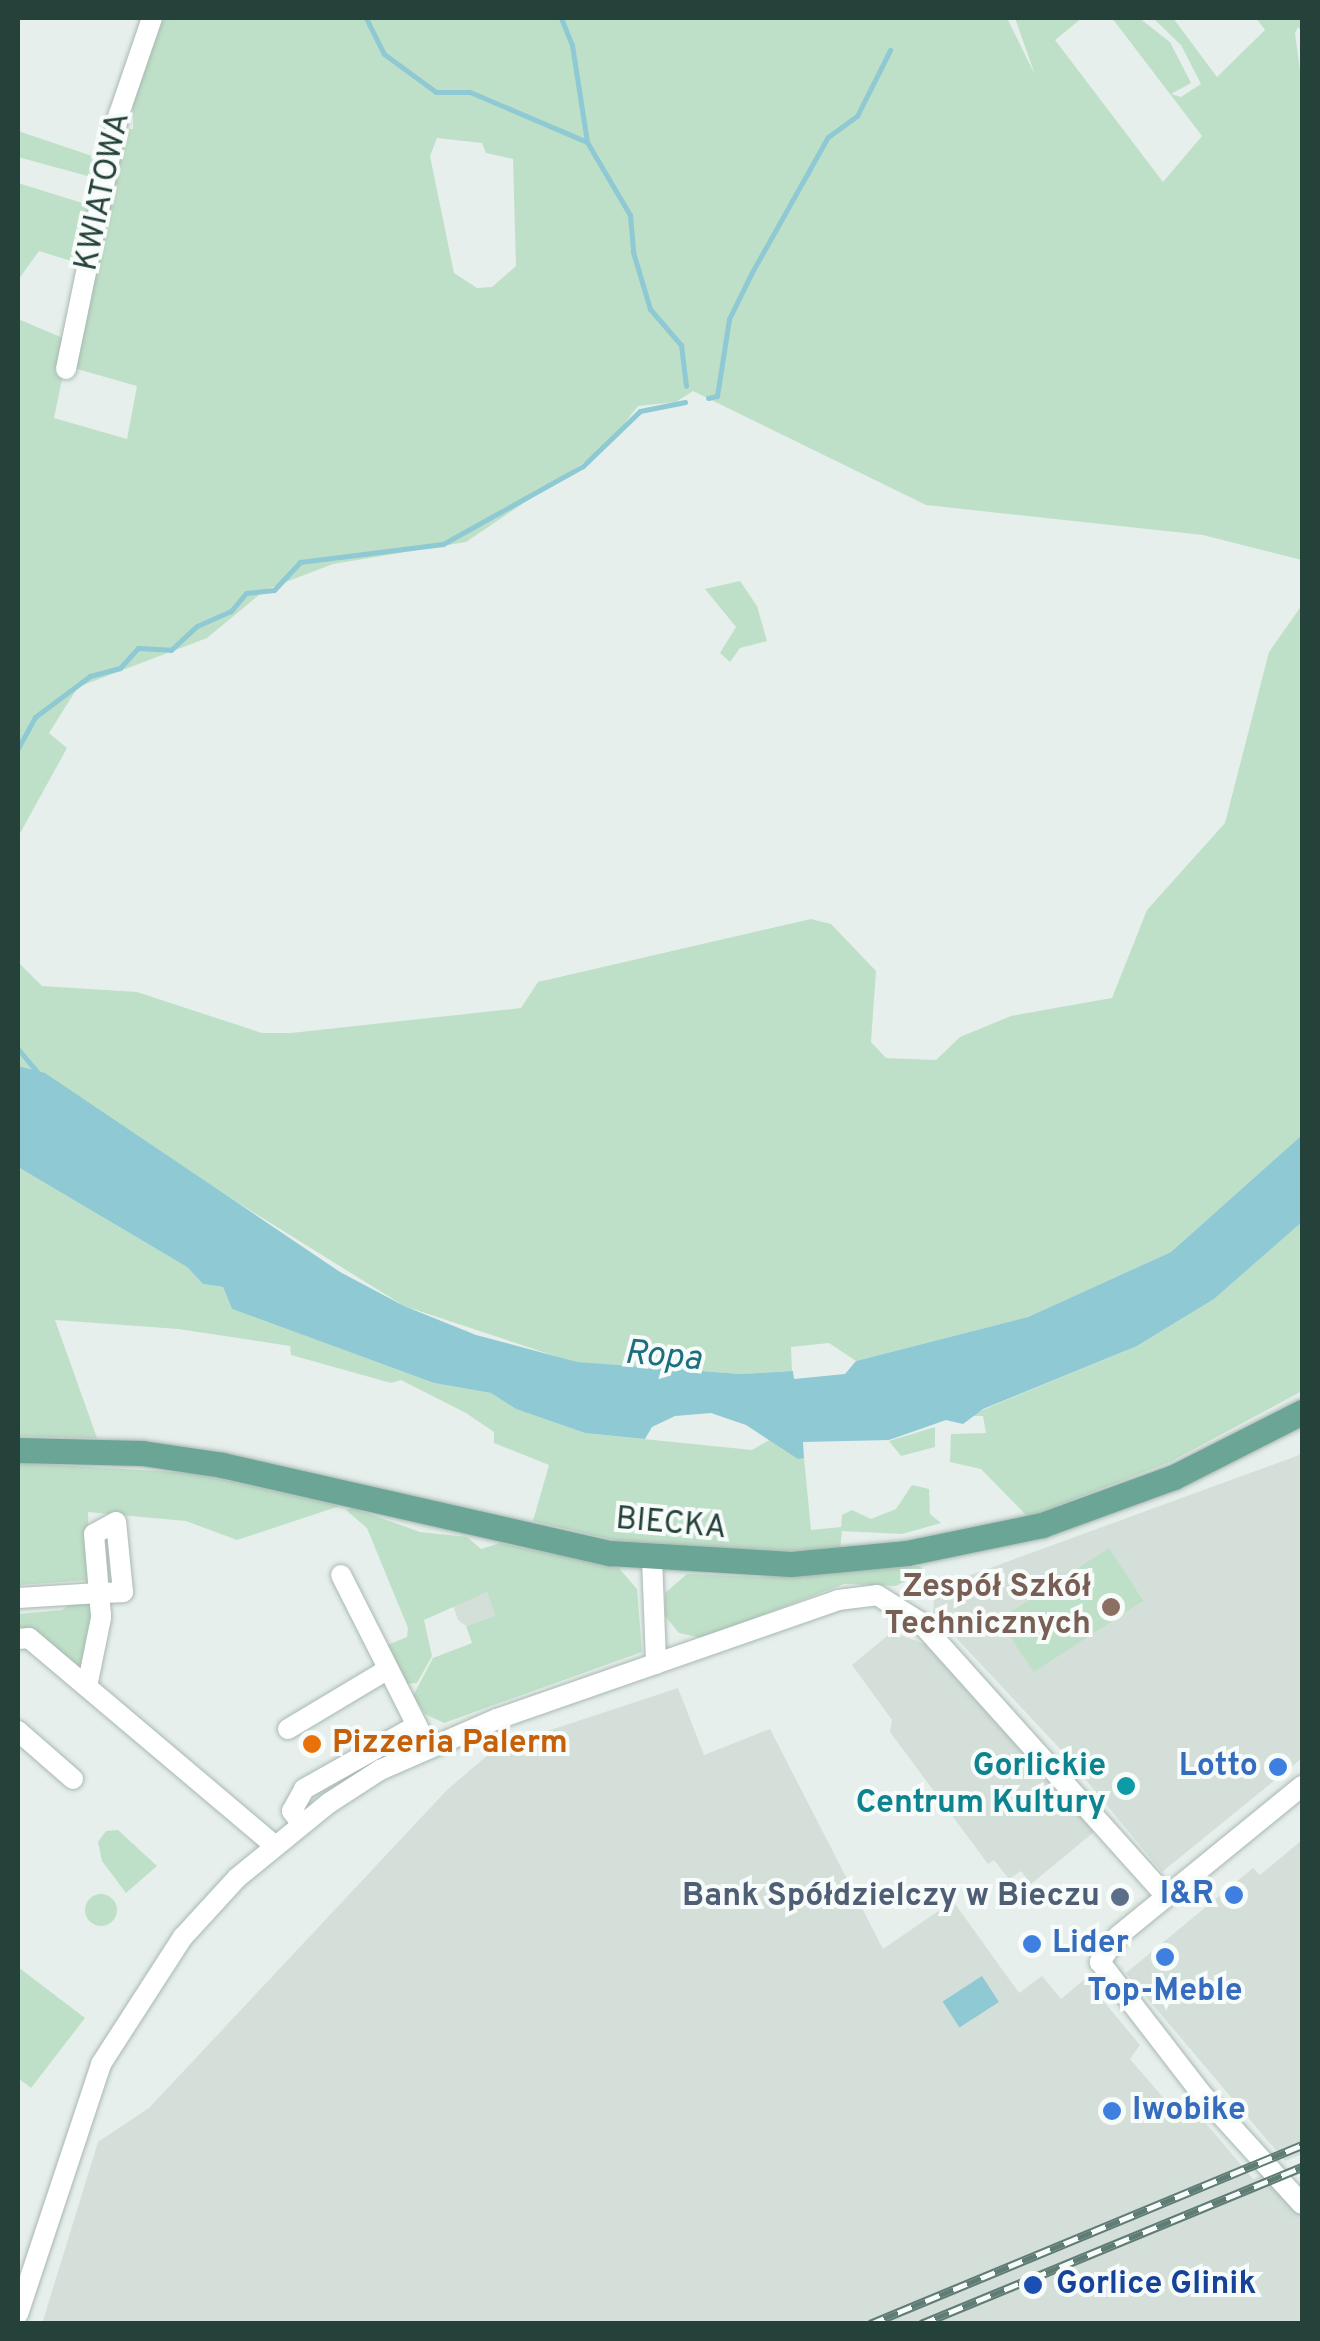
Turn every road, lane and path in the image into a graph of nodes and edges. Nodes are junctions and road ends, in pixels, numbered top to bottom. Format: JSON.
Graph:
{"nodes":[{"id":1,"x":152,"y":18,"type":"edge"},
{"id":2,"x":66,"y":369,"type":"dead end"},
{"id":3,"x":1302,"y":1412,"type":"edge"},
{"id":4,"x":18,"y":1450,"type":"edge"},
{"id":5,"x":652,"y":1558,"type":"junction"},
{"id":6,"x":341,"y":1576,"type":"dead end"},
{"id":7,"x":18,"y":1598,"type":"edge"},
{"id":8,"x":18,"y":1639,"type":"edge"},
{"id":9,"x":656,"y":1664,"type":"junction"},
{"id":10,"x":384,"y":1671,"type":"junction"},
{"id":11,"x":87,"y":1688,"type":"junction"},
{"id":12,"x":416,"y":1726,"type":"junction"},
{"id":13,"x":288,"y":1729,"type":"dead end"},
{"id":14,"x":18,"y":1731,"type":"edge"},
{"id":15,"x":428,"y":1747,"type":"junction"},
{"id":16,"x":72,"y":1778,"type":"dead end"},
{"id":17,"x":1302,"y":1786,"type":"edge"},
{"id":18,"x":301,"y":1823,"type":"junction"},
{"id":19,"x":274,"y":1845,"type":"junction"},
{"id":20,"x":1166,"y":1896,"type":"junction"},
{"id":21,"x":1301,"y":2200,"type":"edge"},
{"id":22,"x":18,"y":2314,"type":"edge"}],
"edges":[{"from":1,"to":2,"type":"street","name":"KWIATOWA"},
{"from":3,"to":5,"type":"main road","name":"BIECKA"},
{"from":4,"to":5,"type":"main road","name":"BIECKA"},
{"from":5,"to":9,"type":"street"},
{"from":6,"to":10,"type":"street"},
{"from":7,"to":11,"type":"street"},
{"from":8,"to":11,"type":"street"},
{"from":9,"to":15,"type":"street"},
{"from":9,"to":20,"type":"street"},
{"from":10,"to":12,"type":"street"},
{"from":10,"to":13,"type":"street"},
{"from":11,"to":19,"type":"street"},
{"from":12,"to":15,"type":"street"},
{"from":12,"to":18,"type":"street"},
{"from":14,"to":16,"type":"street"},
{"from":15,"to":18,"type":"street"},
{"from":17,"to":20,"type":"street"},
{"from":18,"to":19,"type":"street"},
{"from":19,"to":22,"type":"street"},
{"from":20,"to":21,"type":"street"}]}
